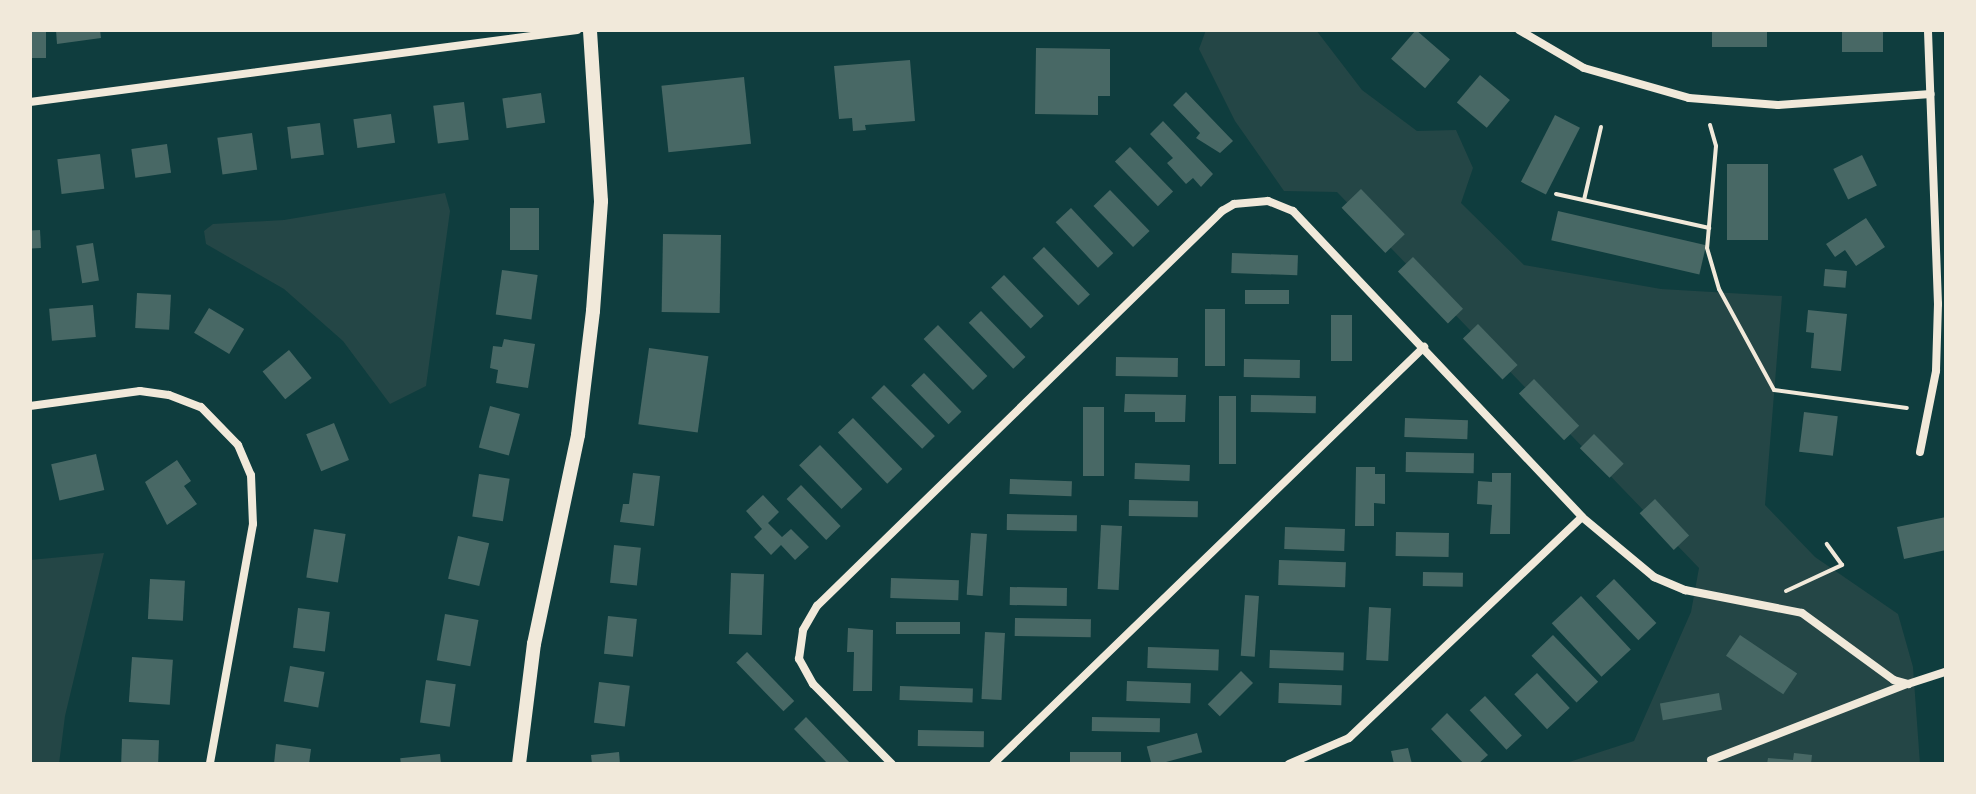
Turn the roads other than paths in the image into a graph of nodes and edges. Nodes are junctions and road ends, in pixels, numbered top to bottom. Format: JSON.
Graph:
{"nodes":[{"id":1,"x":577,"y":30,"type":"edge"},
{"id":2,"x":590,"y":30,"type":"edge"},
{"id":3,"x":1519,"y":30,"type":"edge"},
{"id":4,"x":1928,"y":30,"type":"edge"},
{"id":5,"x":1931,"y":94,"type":"junction"},
{"id":6,"x":30,"y":102,"type":"edge"},
{"id":7,"x":1424,"y":347,"type":"junction"},
{"id":8,"x":30,"y":406,"type":"edge"},
{"id":9,"x":1920,"y":452,"type":"dead end"},
{"id":10,"x":1582,"y":517,"type":"junction"},
{"id":11,"x":1946,"y":672,"type":"edge"},
{"id":12,"x":1908,"y":684,"type":"junction"},
{"id":13,"x":1711,"y":760,"type":"dead end"},
{"id":14,"x":210,"y":764,"type":"edge"},
{"id":15,"x":519,"y":764,"type":"edge"},
{"id":16,"x":892,"y":764,"type":"edge"},
{"id":17,"x":993,"y":764,"type":"edge"},
{"id":18,"x":1289,"y":764,"type":"edge"}],
"edges":[{"from":1,"to":6,"type":"street"},
{"from":2,"to":15,"type":"street"},
{"from":3,"to":5,"type":"street"},
{"from":4,"to":5,"type":"street"},
{"from":5,"to":9,"type":"street"},
{"from":7,"to":10,"type":"street"},
{"from":7,"to":16,"type":"street"},
{"from":7,"to":17,"type":"street"},
{"from":8,"to":14,"type":"street"},
{"from":10,"to":12,"type":"street"},
{"from":10,"to":18,"type":"street"},
{"from":11,"to":12,"type":"street"},
{"from":12,"to":13,"type":"street"}]}
